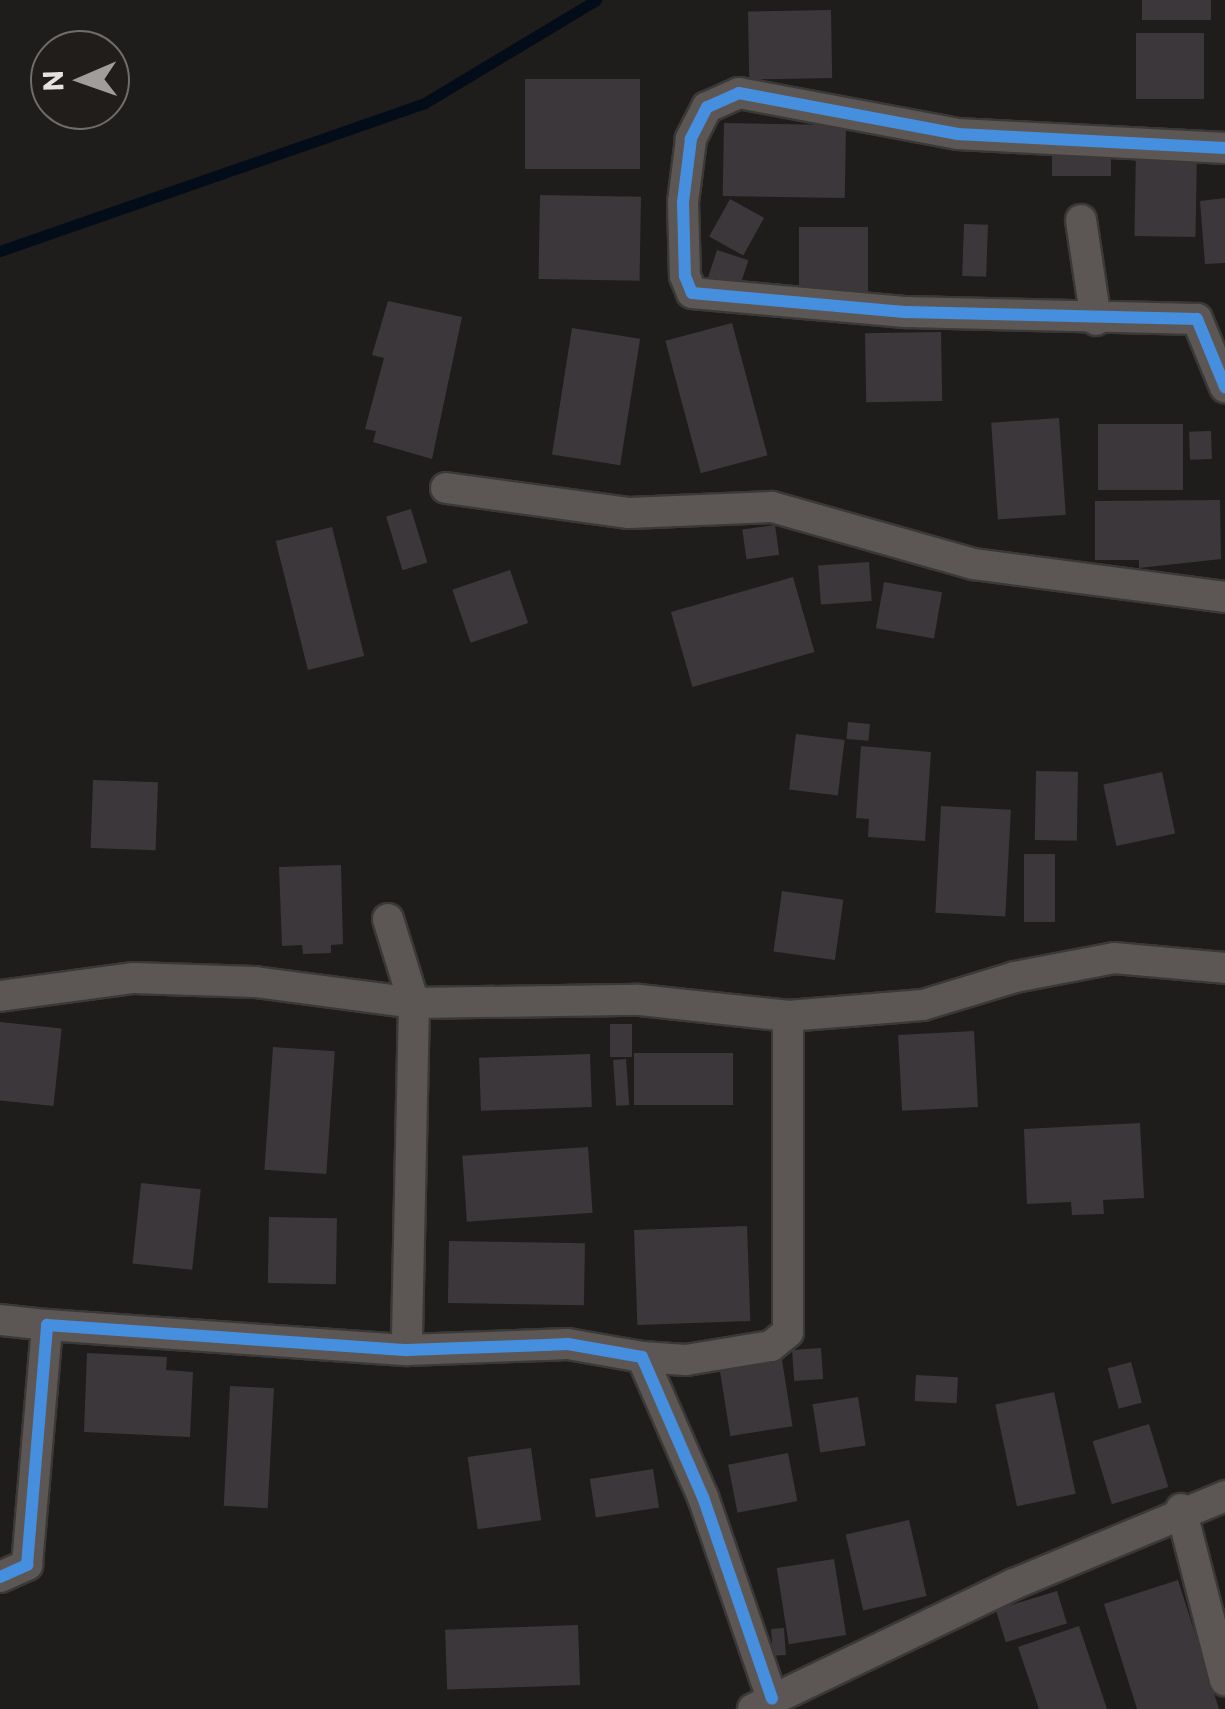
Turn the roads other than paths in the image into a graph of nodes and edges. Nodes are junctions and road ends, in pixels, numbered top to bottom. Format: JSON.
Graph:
{"nodes":[{"id":1,"x":1225,"y":148,"type":"edge"},
{"id":2,"x":1081,"y":220,"type":"dead end"},
{"id":3,"x":1096,"y":320,"type":"junction"},
{"id":4,"x":1225,"y":388,"type":"edge"},
{"id":5,"x":446,"y":488,"type":"dead end"},
{"id":6,"x":1225,"y":598,"type":"edge"},
{"id":7,"x":388,"y":919,"type":"dead end"},
{"id":8,"x":1225,"y":968,"type":"edge"},
{"id":9,"x":0,"y":996,"type":"edge"},
{"id":10,"x":414,"y":1002,"type":"junction"},
{"id":11,"x":788,"y":1016,"type":"junction"},
{"id":12,"x":0,"y":1320,"type":"edge"},
{"id":13,"x":47,"y":1325,"type":"junction"},
{"id":14,"x":407,"y":1350,"type":"junction"},
{"id":15,"x":642,"y":1357,"type":"junction"},
{"id":16,"x":1225,"y":1496,"type":"edge"},
{"id":17,"x":1181,"y":1510,"type":"junction"},
{"id":18,"x":0,"y":1577,"type":"edge"},
{"id":19,"x":1225,"y":1680,"type":"edge"},
{"id":20,"x":762,"y":1704,"type":"edge"}],
"edges":[{"from":1,"to":3,"type":"street"},
{"from":2,"to":3,"type":"street"},
{"from":3,"to":4,"type":"street"},
{"from":5,"to":6,"type":"street"},
{"from":7,"to":10,"type":"street"},
{"from":8,"to":11,"type":"street"},
{"from":9,"to":10,"type":"street"},
{"from":10,"to":11,"type":"street"},
{"from":10,"to":14,"type":"street"},
{"from":11,"to":15,"type":"street"},
{"from":12,"to":13,"type":"street"},
{"from":13,"to":14,"type":"street"},
{"from":13,"to":18,"type":"street"},
{"from":14,"to":15,"type":"street"},
{"from":15,"to":20,"type":"street"},
{"from":16,"to":17,"type":"street"},
{"from":17,"to":19,"type":"street"},
{"from":17,"to":20,"type":"street"}]}
